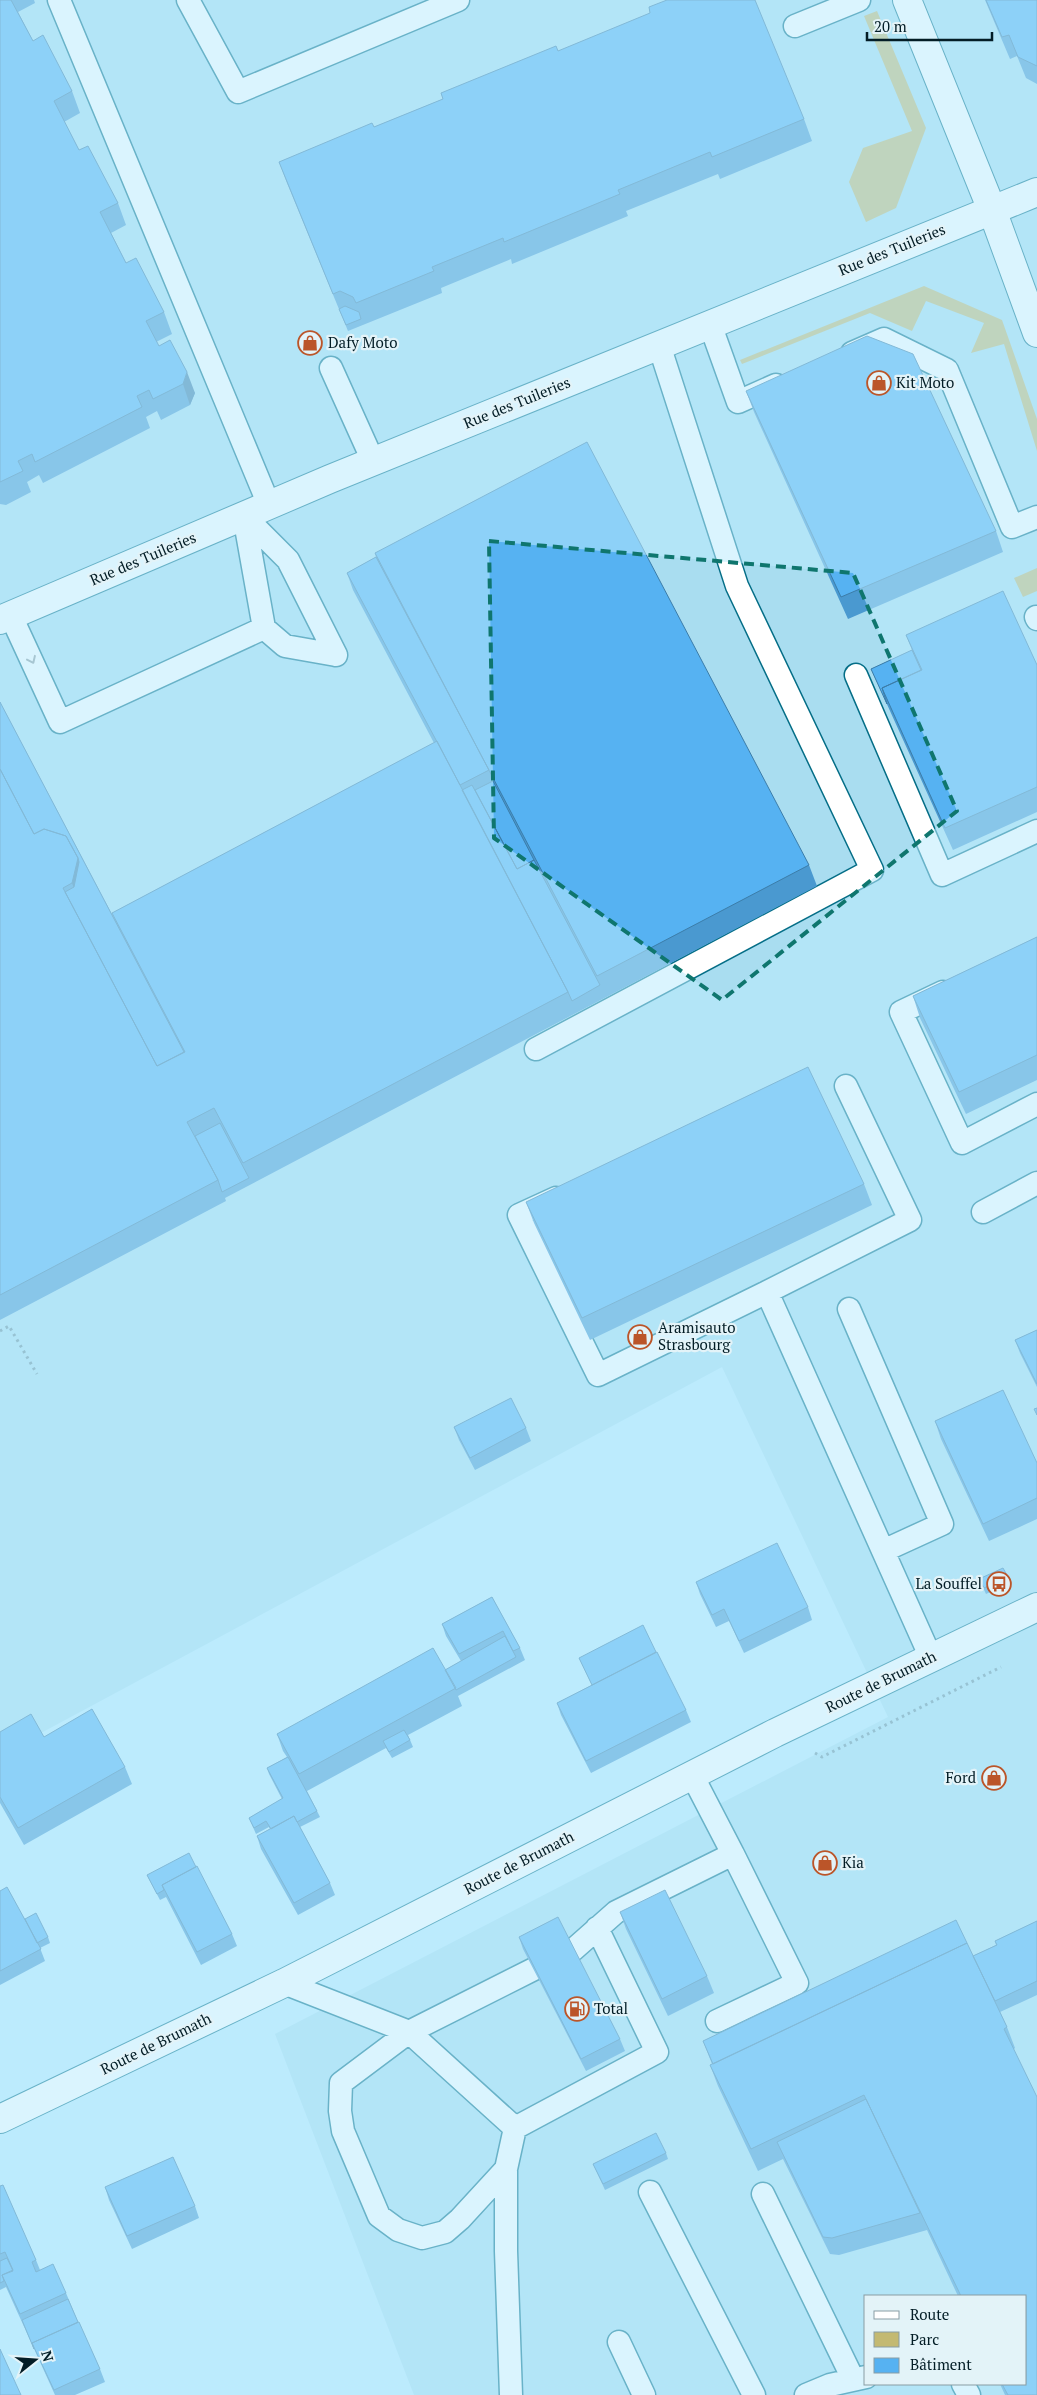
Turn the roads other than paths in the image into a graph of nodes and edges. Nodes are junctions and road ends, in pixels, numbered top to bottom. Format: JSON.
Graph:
{"nodes":[{"id":1,"x":59,"y":0,"type":"edge"},
{"id":2,"x":188,"y":0,"type":"edge"},
{"id":3,"x":458,"y":0,"type":"edge"},
{"id":4,"x":859,"y":0,"type":"edge"},
{"id":5,"x":907,"y":0,"type":"edge"},
{"id":6,"x":795,"y":26,"type":"dead end"},
{"id":7,"x":1037,"y":192,"type":"edge"},
{"id":8,"x":992,"y":210,"type":"junction"},
{"id":9,"x":710,"y":324,"type":"junction"},
{"id":10,"x":1037,"y":333,"type":"edge"},
{"id":11,"x":659,"y":345,"type":"junction"},
{"id":12,"x":829,"y":363,"type":"edge"},
{"id":13,"x":331,"y":368,"type":"dead end"},
{"id":14,"x":793,"y":378,"type":"edge"},
{"id":15,"x":373,"y":461,"type":"junction"},
{"id":16,"x":257,"y":510,"type":"junction"},
{"id":17,"x":1037,"y":517,"type":"edge"},
{"id":18,"x":6,"y":618,"type":"edge"},
{"id":19,"x":264,"y":628,"type":"junction"},
{"id":20,"x":856,"y":675,"type":"dead end"},
{"id":21,"x":1037,"y":831,"type":"edge"},
{"id":22,"x":960,"y":984,"type":"edge"},
{"id":23,"x":536,"y":1048,"type":"dead end"},
{"id":24,"x":846,"y":1086,"type":"dead end"},
{"id":25,"x":1037,"y":1104,"type":"edge"},
{"id":26,"x":1037,"y":1183,"type":"edge"},
{"id":27,"x":573,"y":1190,"type":"edge"},
{"id":28,"x":983,"y":1212,"type":"dead end"},
{"id":29,"x":767,"y":1292,"type":"junction"},
{"id":30,"x":849,"y":1309,"type":"dead end"},
{"id":31,"x":883,"y":1551,"type":"junction"},
{"id":32,"x":1037,"y":1607,"type":"edge"},
{"id":33,"x":931,"y":1658,"type":"junction"},
{"id":34,"x":692,"y":1775,"type":"junction"},
{"id":35,"x":733,"y":1854,"type":"junction"},
{"id":36,"x":597,"y":1928,"type":"junction"},
{"id":37,"x":573,"y":1950,"type":"edge"},
{"id":38,"x":534,"y":1969,"type":"edge"},
{"id":39,"x":284,"y":1983,"type":"junction"},
{"id":40,"x":717,"y":2021,"type":"dead end"},
{"id":41,"x":409,"y":2032,"type":"junction"},
{"id":42,"x":0,"y":2119,"type":"edge"},
{"id":43,"x":515,"y":2128,"type":"junction"},
{"id":44,"x":506,"y":2169,"type":"junction"},
{"id":45,"x":650,"y":2192,"type":"dead end"},
{"id":46,"x":763,"y":2194,"type":"dead end"},
{"id":47,"x":619,"y":2342,"type":"dead end"},
{"id":48,"x":860,"y":2378,"type":"edge"},
{"id":49,"x":511,"y":2395,"type":"edge"},
{"id":50,"x":644,"y":2395,"type":"edge"},
{"id":51,"x":754,"y":2395,"type":"edge"},
{"id":52,"x":806,"y":2395,"type":"edge"}],
"edges":[{"from":1,"to":16,"type":"lane"},
{"from":2,"to":3,"type":"lane"},
{"from":4,"to":6,"type":"lane"},
{"from":5,"to":8,"type":"street"},
{"from":7,"to":8,"type":"street","name":"Rue des Tuileries"},
{"from":8,"to":9,"type":"street","name":"Rue des Tuileries"},
{"from":8,"to":10,"type":"street"},
{"from":9,"to":11,"type":"street","name":"Rue des Tuileries"},
{"from":9,"to":14,"type":"lane"},
{"from":11,"to":15,"type":"street","name":"Rue des Tuileries"},
{"from":11,"to":23,"type":"lane"},
{"from":12,"to":17,"type":"lane"},
{"from":13,"to":15,"type":"lane"},
{"from":15,"to":16,"type":"street","name":"Rue des Tuileries"},
{"from":16,"to":18,"type":"street","name":"Rue des Tuileries"},
{"from":16,"to":19,"type":"lane"},
{"from":16,"to":19,"type":"lane"},
{"from":18,"to":19,"type":"lane","one_way":true},
{"from":20,"to":21,"type":"lane"},
{"from":22,"to":25,"type":"lane"},
{"from":24,"to":29,"type":"lane"},
{"from":26,"to":28,"type":"lane"},
{"from":27,"to":29,"type":"lane"},
{"from":29,"to":31,"type":"lane"},
{"from":30,"to":31,"type":"lane"},
{"from":31,"to":33,"type":"lane"},
{"from":32,"to":33,"type":"street","name":"Route de Brumath"},
{"from":33,"to":34,"type":"street","name":"Route de Brumath"},
{"from":34,"to":35,"type":"lane"},
{"from":34,"to":39,"type":"street","name":"Route de Brumath"},
{"from":35,"to":36,"type":"lane"},
{"from":35,"to":40,"type":"lane"},
{"from":36,"to":37,"type":"lane"},
{"from":36,"to":43,"type":"lane"},
{"from":38,"to":41,"type":"lane"},
{"from":39,"to":41,"type":"lane"},
{"from":39,"to":42,"type":"street","name":"Route de Brumath"},
{"from":41,"to":43,"type":"lane"},
{"from":41,"to":44,"type":"lane"},
{"from":43,"to":44,"type":"lane"},
{"from":44,"to":49,"type":"lane"},
{"from":45,"to":51,"type":"lane"},
{"from":46,"to":48,"type":"lane"},
{"from":47,"to":50,"type":"lane"},
{"from":48,"to":52,"type":"lane"}]}
